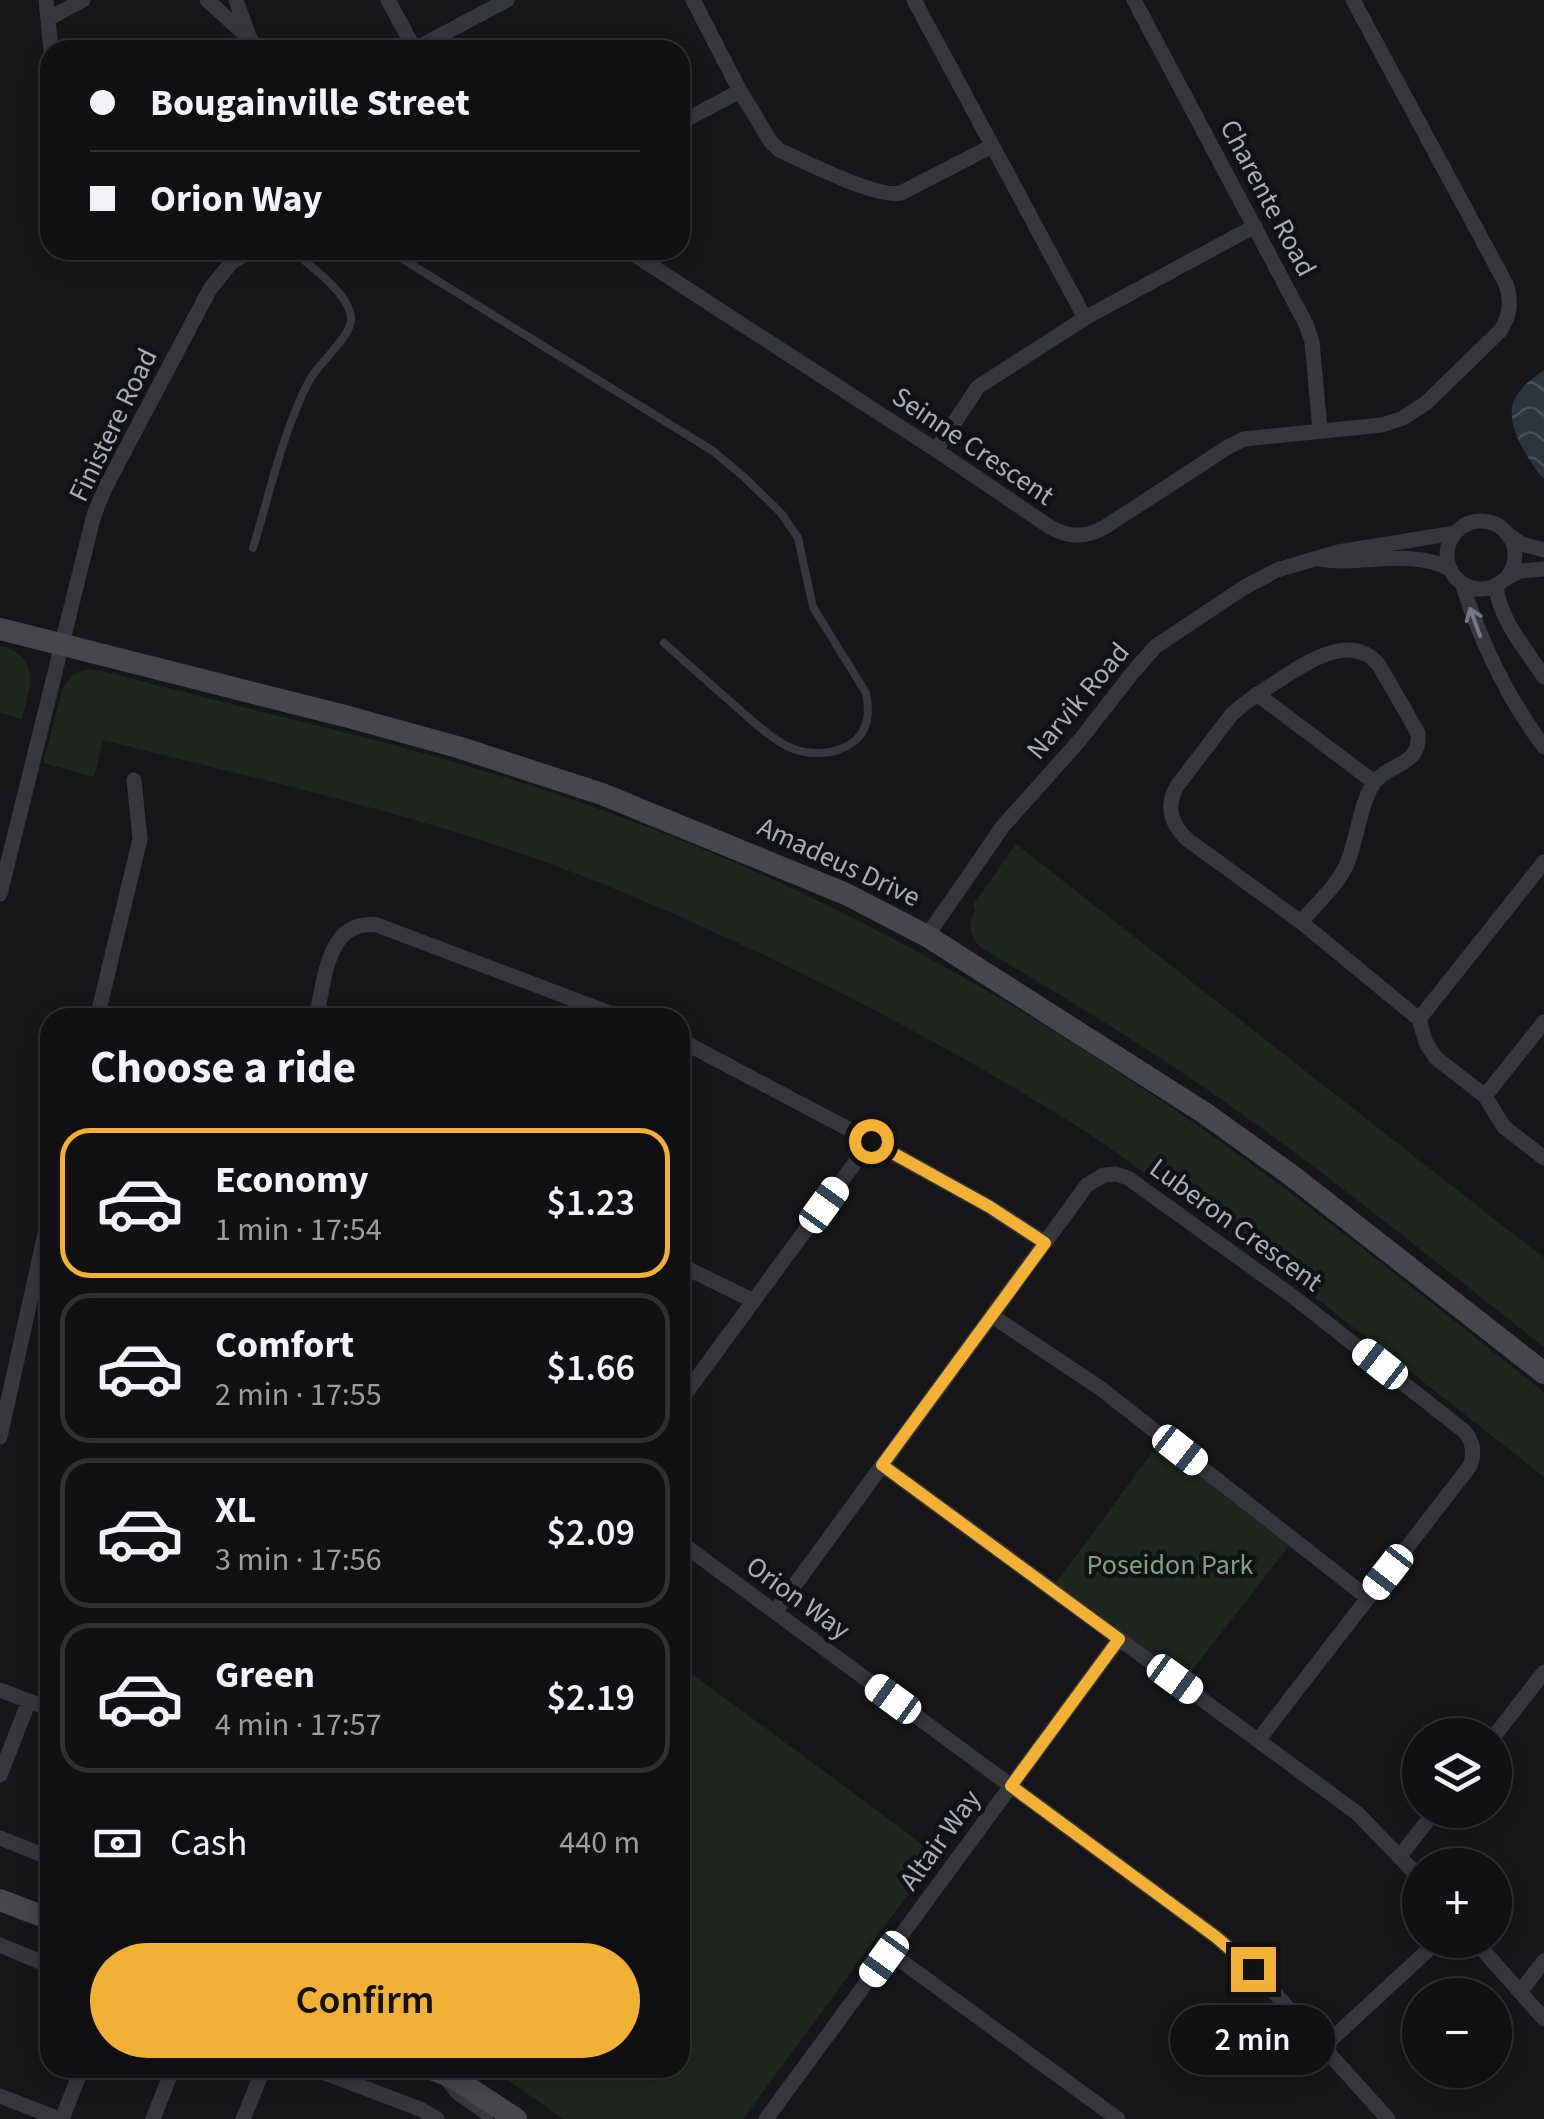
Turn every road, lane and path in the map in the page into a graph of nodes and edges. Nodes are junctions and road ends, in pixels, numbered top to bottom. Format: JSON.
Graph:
{"nodes":[{"id":1,"x":46,"y":0,"type":"edge"},
{"id":2,"x":83,"y":0,"type":"edge"},
{"id":3,"x":207,"y":0,"type":"edge"},
{"id":4,"x":236,"y":0,"type":"edge"},
{"id":5,"x":388,"y":0,"type":"edge"},
{"id":6,"x":507,"y":0,"type":"edge"},
{"id":7,"x":693,"y":0,"type":"edge"},
{"id":8,"x":914,"y":0,"type":"edge"},
{"id":9,"x":1134,"y":0,"type":"edge"},
{"id":10,"x":1353,"y":0,"type":"edge"},
{"id":11,"x":48,"y":19,"type":"junction"},
{"id":12,"x":50,"y":40,"type":"edge"},
{"id":13,"x":249,"y":40,"type":"edge"},
{"id":14,"x":252,"y":40,"type":"edge"},
{"id":15,"x":410,"y":40,"type":"edge"},
{"id":16,"x":433,"y":40,"type":"edge"},
{"id":17,"x":740,"y":90,"type":"junction"},
{"id":18,"x":690,"y":117,"type":"edge"},
{"id":19,"x":992,"y":146,"type":"junction"},
{"id":20,"x":1255,"y":226,"type":"junction"},
{"id":21,"x":237,"y":260,"type":"edge"},
{"id":22,"x":303,"y":260,"type":"edge"},
{"id":23,"x":404,"y":260,"type":"edge"},
{"id":24,"x":642,"y":260,"type":"edge"},
{"id":25,"x":1085,"y":318,"type":"junction"},
{"id":26,"x":1320,"y":430,"type":"junction"},
{"id":27,"x":936,"y":450,"type":"junction"},
{"id":28,"x":1455,"y":533,"type":"junction"},
{"id":29,"x":1507,"y":534,"type":"junction"},
{"id":30,"x":253,"y":548,"type":"dead end"},
{"id":31,"x":1544,"y":550,"type":"edge"},
{"id":32,"x":1319,"y":560,"type":"junction"},
{"id":33,"x":1450,"y":569,"type":"junction"},
{"id":34,"x":1544,"y":569,"type":"edge"},
{"id":35,"x":1462,"y":582,"type":"junction"},
{"id":36,"x":1500,"y":582,"type":"junction"},
{"id":37,"x":0,"y":629,"type":"edge"},
{"id":38,"x":664,"y":643,"type":"dead end"},
{"id":39,"x":1520,"y":643,"type":"junction"},
{"id":40,"x":62,"y":645,"type":"junction"},
{"id":41,"x":1491,"y":661,"type":"junction"},
{"id":42,"x":1544,"y":678,"type":"edge"},
{"id":43,"x":1258,"y":694,"type":"junction"},
{"id":44,"x":1544,"y":747,"type":"edge"},
{"id":45,"x":134,"y":780,"type":"dead end"},
{"id":46,"x":1374,"y":782,"type":"junction"},
{"id":47,"x":1544,"y":862,"type":"edge"},
{"id":48,"x":0,"y":894,"type":"edge"},
{"id":49,"x":1300,"y":922,"type":"junction"},
{"id":50,"x":927,"y":936,"type":"junction"},
{"id":51,"x":99,"y":1008,"type":"edge"},
{"id":52,"x":319,"y":1008,"type":"edge"},
{"id":53,"x":597,"y":1008,"type":"edge"},
{"id":54,"x":1419,"y":1019,"type":"junction"},
{"id":55,"x":1544,"y":1022,"type":"edge"},
{"id":56,"x":690,"y":1045,"type":"edge"},
{"id":57,"x":1485,"y":1096,"type":"junction"},
{"id":58,"x":871,"y":1141,"type":"junction"},
{"id":59,"x":1544,"y":1158,"type":"edge"},
{"id":60,"x":1045,"y":1243,"type":"junction"},
{"id":61,"x":40,"y":1257,"type":"edge"},
{"id":62,"x":690,"y":1270,"type":"edge"},
{"id":63,"x":754,"y":1301,"type":"junction"},
{"id":64,"x":992,"y":1316,"type":"junction"},
{"id":65,"x":1544,"y":1374,"type":"edge"},
{"id":66,"x":690,"y":1388,"type":"edge"},
{"id":67,"x":0,"y":1437,"type":"edge"},
{"id":68,"x":882,"y":1465,"type":"junction"},
{"id":69,"x":690,"y":1549,"type":"edge"},
{"id":70,"x":1368,"y":1598,"type":"junction"},
{"id":71,"x":775,"y":1612,"type":"junction"},
{"id":72,"x":1119,"y":1639,"type":"junction"},
{"id":73,"x":1544,"y":1672,"type":"edge"},
{"id":74,"x":0,"y":1690,"type":"edge"},
{"id":75,"x":28,"y":1701,"type":"junction"},
{"id":76,"x":40,"y":1705,"type":"edge"},
{"id":77,"x":1508,"y":1718,"type":"edge"},
{"id":78,"x":1259,"y":1739,"type":"junction"},
{"id":79,"x":0,"y":1775,"type":"edge"},
{"id":80,"x":1011,"y":1786,"type":"junction"},
{"id":81,"x":1422,"y":1828,"type":"edge"},
{"id":82,"x":0,"y":1838,"type":"edge"},
{"id":83,"x":40,"y":1854,"type":"edge"},
{"id":84,"x":1400,"y":1856,"type":"joint"},
{"id":85,"x":0,"y":1900,"type":"edge"},
{"id":86,"x":40,"y":1915,"type":"edge"},
{"id":87,"x":0,"y":1945,"type":"edge"},
{"id":88,"x":889,"y":1952,"type":"junction"},
{"id":89,"x":1419,"y":1958,"type":"edge"},
{"id":90,"x":1490,"y":1958,"type":"edge"},
{"id":91,"x":1544,"y":1961,"type":"edge"},
{"id":92,"x":40,"y":1962,"type":"edge"},
{"id":93,"x":1520,"y":1992,"type":"junction"},
{"id":94,"x":1544,"y":2018,"type":"edge"},
{"id":95,"x":1322,"y":2046,"type":"junction"},
{"id":96,"x":78,"y":2078,"type":"edge"},
{"id":97,"x":169,"y":2078,"type":"edge"},
{"id":98,"x":260,"y":2078,"type":"edge"},
{"id":99,"x":338,"y":2078,"type":"edge"},
{"id":100,"x":440,"y":2078,"type":"edge"},
{"id":101,"x":451,"y":2078,"type":"edge"},
{"id":102,"x":0,"y":2096,"type":"edge"},
{"id":103,"x":61,"y":2119,"type":"edge"},
{"id":104,"x":152,"y":2119,"type":"edge"},
{"id":105,"x":244,"y":2119,"type":"edge"},
{"id":106,"x":438,"y":2119,"type":"edge"},
{"id":107,"x":488,"y":2119,"type":"edge"},
{"id":108,"x":516,"y":2119,"type":"edge"},
{"id":109,"x":766,"y":2119,"type":"edge"},
{"id":110,"x":1118,"y":2119,"type":"edge"},
{"id":111,"x":1388,"y":2119,"type":"edge"}],
"edges":[{"from":1,"to":11,"type":"street"},
{"from":2,"to":11,"type":"street"},
{"from":3,"to":13,"type":"street"},
{"from":4,"to":14,"type":"street"},
{"from":5,"to":15,"type":"street"},
{"from":6,"to":16,"type":"street"},
{"from":7,"to":17,"type":"street"},
{"from":8,"to":19,"type":"street"},
{"from":9,"to":20,"type":"street","name":"Charente Road"},
{"from":10,"to":26,"type":"street","name":"Seinne Crescent"},
{"from":11,"to":12,"type":"street"},
{"from":17,"to":18,"type":"street"},
{"from":17,"to":19,"type":"street"},
{"from":19,"to":25,"type":"street"},
{"from":20,"to":25,"type":"street"},
{"from":20,"to":26,"type":"street","name":"Charente Road"},
{"from":21,"to":40,"type":"street","name":"Finistere Road"},
{"from":22,"to":30,"type":"lane"},
{"from":23,"to":38,"type":"lane"},
{"from":24,"to":27,"type":"street","name":"Seinne Crescent"},
{"from":25,"to":27,"type":"street"},
{"from":26,"to":27,"type":"street","name":"Seinne Crescent"},
{"from":28,"to":29,"type":"street"},
{"from":28,"to":32,"type":"street","name":"Narvik Road"},
{"from":28,"to":33,"type":"street"},
{"from":29,"to":31,"type":"street"},
{"from":29,"to":36,"type":"street"},
{"from":32,"to":33,"type":"street","name":"Narvik Road"},
{"from":32,"to":50,"type":"street","name":"Narvik Road"},
{"from":33,"to":35,"type":"street"},
{"from":34,"to":36,"type":"street"},
{"from":35,"to":36,"type":"street"},
{"from":41,"to":35,"type":"street","one_way":true},
{"from":36,"to":39,"type":"street"},
{"from":37,"to":40,"type":"street","name":"Amadeus Drive"},
{"from":39,"to":41,"type":"street"},
{"from":39,"to":42,"type":"street"},
{"from":40,"to":48,"type":"street","name":"Finistere Road"},
{"from":40,"to":50,"type":"street","name":"Amadeus Drive"},
{"from":41,"to":44,"type":"street"},
{"from":43,"to":46,"type":"street"},
{"from":43,"to":46,"type":"street"},
{"from":43,"to":49,"type":"street"},
{"from":45,"to":51,"type":"street"},
{"from":46,"to":49,"type":"street"},
{"from":47,"to":54,"type":"street"},
{"from":49,"to":54,"type":"street"},
{"from":50,"to":65,"type":"street","name":"Amadeus Drive"},
{"from":52,"to":53,"type":"street"},
{"from":54,"to":57,"type":"street"},
{"from":55,"to":57,"type":"street"},
{"from":56,"to":58,"type":"street"},
{"from":57,"to":59,"type":"street"},
{"from":58,"to":60,"type":"street"},
{"from":58,"to":63,"type":"street"},
{"from":60,"to":64,"type":"street","name":"Luberon Crescent"},
{"from":60,"to":70,"type":"street","name":"Luberon Crescent"},
{"from":61,"to":67,"type":"street"},
{"from":62,"to":63,"type":"street"},
{"from":63,"to":66,"type":"street"},
{"from":64,"to":68,"type":"street","name":"Luberon Crescent"},
{"from":64,"to":70,"type":"street"},
{"from":68,"to":71,"type":"street","name":"Luberon Crescent"},
{"from":68,"to":72,"type":"street"},
{"from":69,"to":71,"type":"street","name":"Orion Way"},
{"from":70,"to":78,"type":"street","name":"Luberon Crescent"},
{"from":71,"to":80,"type":"street","name":"Orion Way"},
{"from":72,"to":78,"type":"street"},
{"from":72,"to":80,"type":"street","name":"Altair Way"},
{"from":73,"to":77,"type":"street"},
{"from":74,"to":75,"type":"street"},
{"from":75,"to":76,"type":"street"},
{"from":75,"to":79,"type":"street"},
{"from":78,"to":84,"type":"street"},
{"from":80,"to":88,"type":"street","name":"Altair Way"},
{"from":80,"to":95,"type":"street","name":"Orion Way"},
{"from":81,"to":84,"type":"street"},
{"from":82,"to":83,"type":"street"},
{"from":85,"to":86,"type":"street"},
{"from":87,"to":92,"type":"street"},
{"from":88,"to":109,"type":"street","name":"Altair Way"},
{"from":88,"to":110,"type":"street"},
{"from":89,"to":95,"type":"street"},
{"from":90,"to":93,"type":"street"},
{"from":91,"to":93,"type":"street"},
{"from":93,"to":94,"type":"street"},
{"from":95,"to":111,"type":"street","name":"Orion Way"},
{"from":96,"to":103,"type":"street"},
{"from":97,"to":104,"type":"street"},
{"from":98,"to":105,"type":"street"},
{"from":99,"to":106,"type":"street"},
{"from":100,"to":107,"type":"lane"},
{"from":101,"to":108,"type":"street"},
{"from":102,"to":103,"type":"street"}]}
